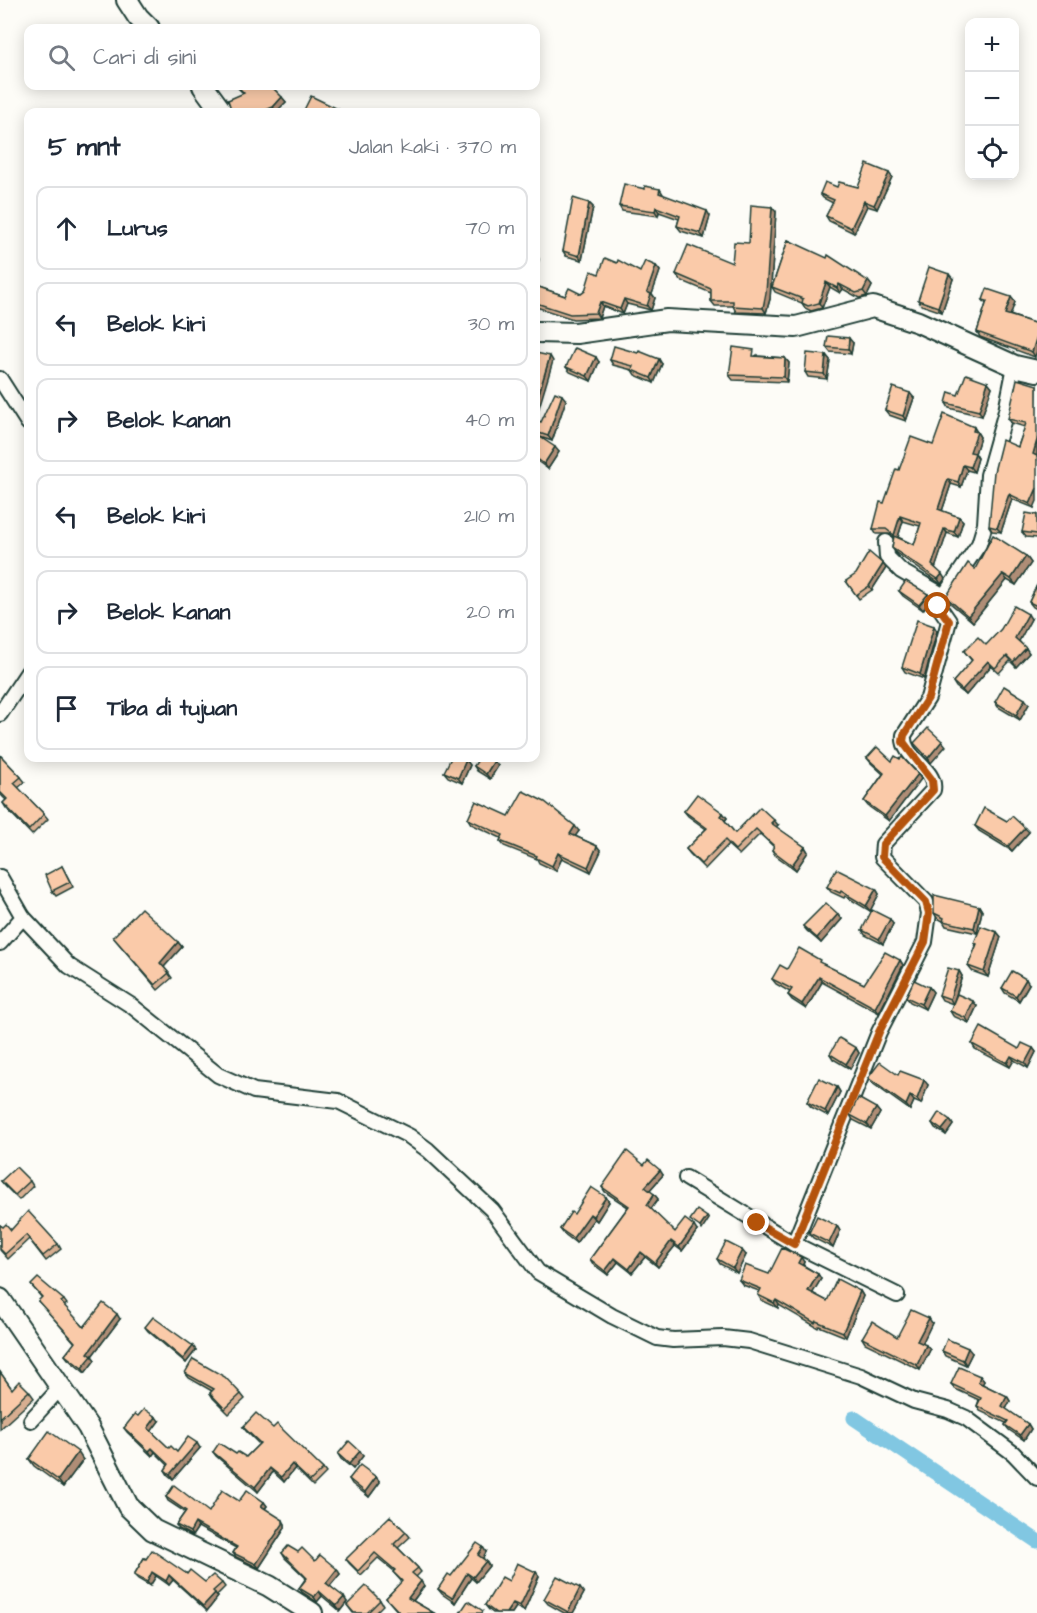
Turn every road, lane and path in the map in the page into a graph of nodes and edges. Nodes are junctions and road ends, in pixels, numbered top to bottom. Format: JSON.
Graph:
{"nodes":[{"id":1,"x":127,"y":0,"type":"edge"},
{"id":2,"x":145,"y":24,"type":"edge"},
{"id":3,"x":206,"y":90,"type":"edge"},
{"id":4,"x":219,"y":108,"type":"edge"},
{"id":5,"x":540,"y":332,"type":"edge"},
{"id":6,"x":1015,"y":366,"type":"junction"},
{"id":7,"x":1037,"y":371,"type":"edge"},
{"id":8,"x":0,"y":379,"type":"edge"},
{"id":9,"x":24,"y":417,"type":"edge"},
{"id":10,"x":886,"y":542,"type":"dead end"},
{"id":11,"x":944,"y":596,"type":"junction"},
{"id":12,"x":24,"y":678,"type":"edge"},
{"id":13,"x":0,"y":714,"type":"edge"},
{"id":14,"x":0,"y":877,"type":"edge"},
{"id":15,"x":23,"y":917,"type":"junction"},
{"id":16,"x":0,"y":943,"type":"edge"},
{"id":17,"x":686,"y":1179,"type":"dead end"},
{"id":18,"x":794,"y":1244,"type":"junction"},
{"id":19,"x":897,"y":1295,"type":"dead end"},
{"id":20,"x":0,"y":1299,"type":"edge"},
{"id":21,"x":61,"y":1387,"type":"junction"},
{"id":22,"x":31,"y":1420,"type":"dead end"},
{"id":23,"x":1037,"y":1478,"type":"edge"},
{"id":24,"x":312,"y":1613,"type":"edge"}],
"edges":[{"from":1,"to":2,"type":"street"},
{"from":3,"to":4,"type":"street"},
{"from":5,"to":6,"type":"street"},
{"from":6,"to":7,"type":"street"},
{"from":6,"to":11,"type":"street"},
{"from":8,"to":9,"type":"street"},
{"from":10,"to":11,"type":"street"},
{"from":11,"to":18,"type":"street"},
{"from":12,"to":13,"type":"street"},
{"from":14,"to":15,"type":"street"},
{"from":15,"to":16,"type":"street"},
{"from":15,"to":23,"type":"street"},
{"from":17,"to":18,"type":"street"},
{"from":18,"to":19,"type":"street"},
{"from":20,"to":21,"type":"street"},
{"from":21,"to":22,"type":"street"},
{"from":21,"to":24,"type":"street"}]}
